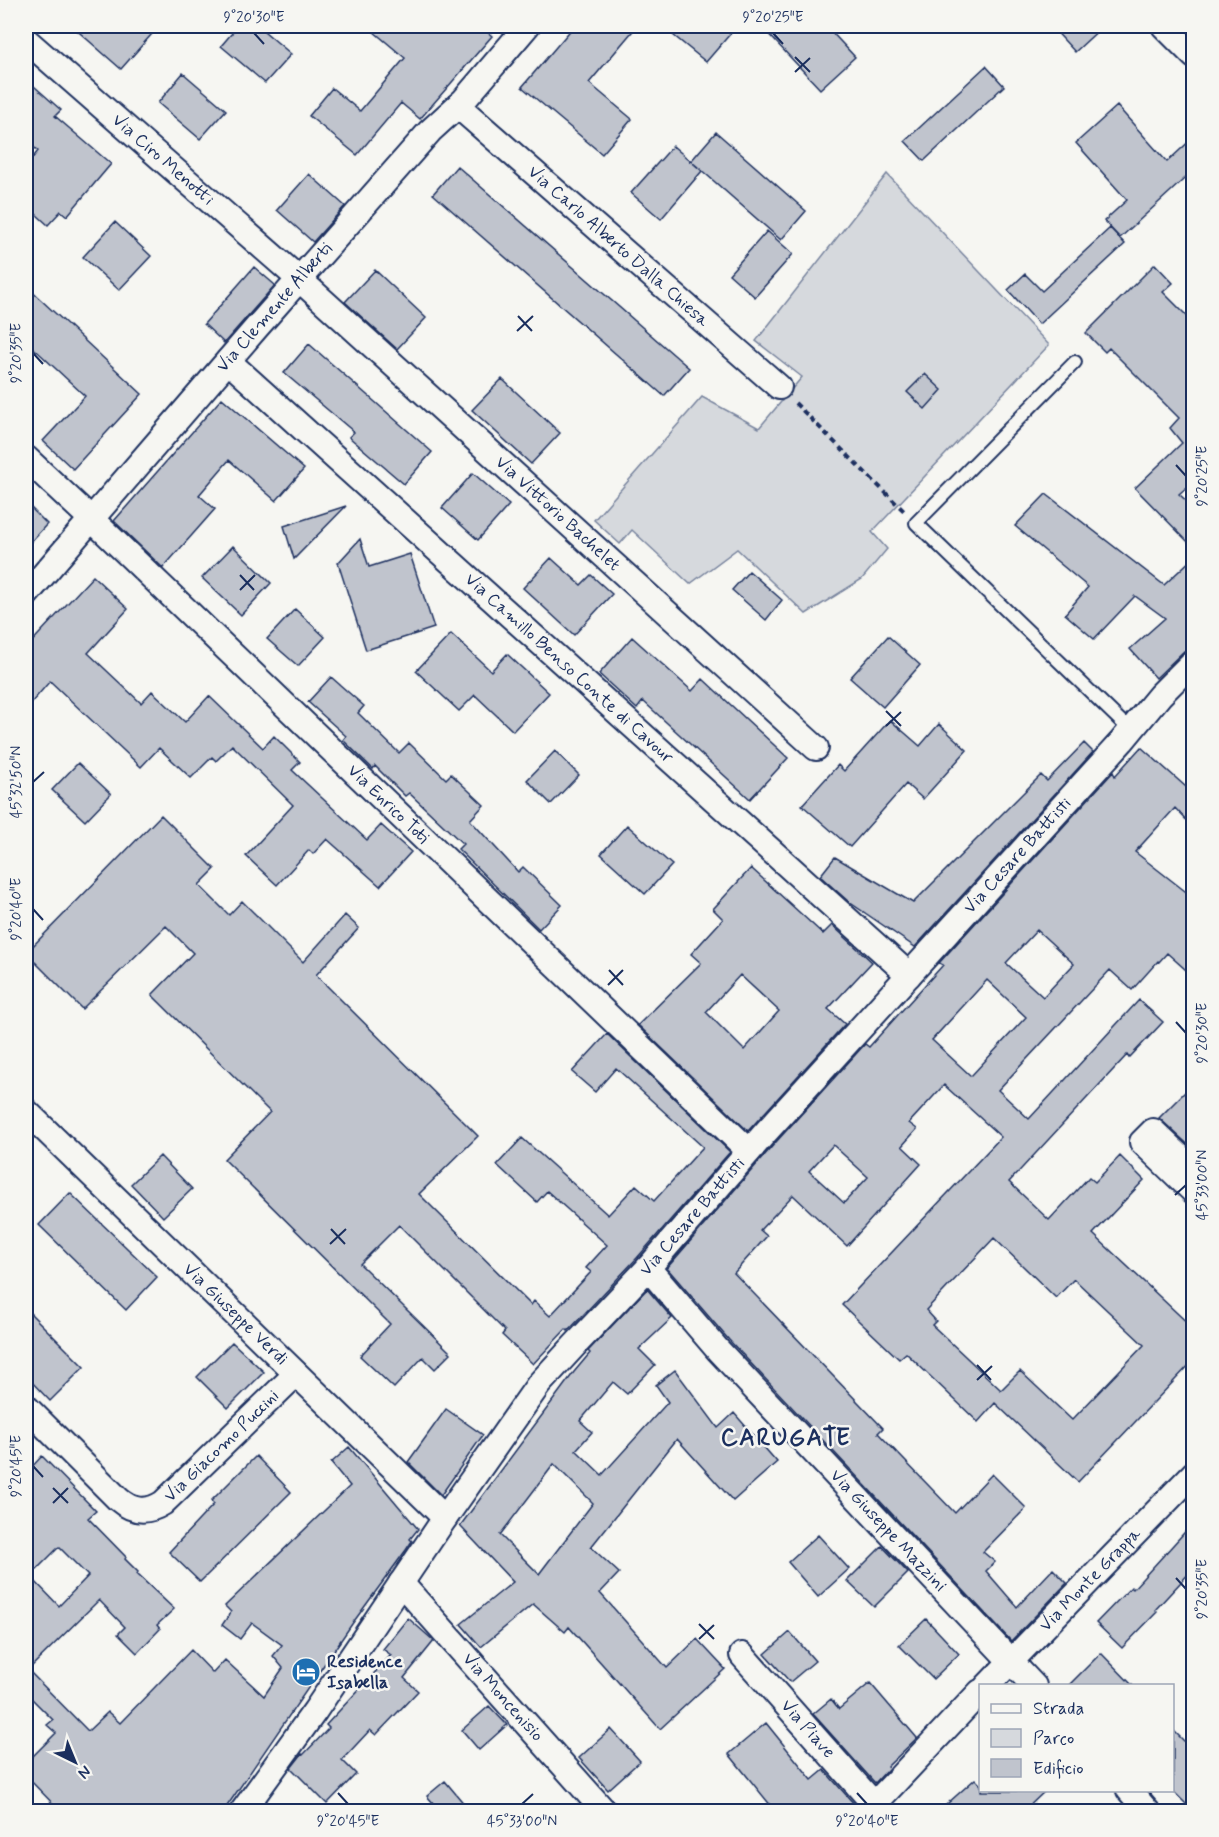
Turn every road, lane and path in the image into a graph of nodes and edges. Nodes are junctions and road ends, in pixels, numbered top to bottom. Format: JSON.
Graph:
{"nodes":[{"id":1,"x":527,"y":26,"type":"edge"},
{"id":2,"x":1164,"y":26,"type":"edge"},
{"id":3,"x":26,"y":40,"type":"edge"},
{"id":4,"x":1190,"y":46,"type":"edge"},
{"id":5,"x":458,"y":106,"type":"junction"},
{"id":6,"x":299,"y":279,"type":"junction"},
{"id":7,"x":228,"y":361,"type":"junction"},
{"id":8,"x":1075,"y":362,"type":"dead end"},
{"id":9,"x":779,"y":387,"type":"joint"},
{"id":10,"x":26,"y":458,"type":"edge"},
{"id":11,"x":91,"y":519,"type":"junction"},
{"id":12,"x":916,"y":523,"type":"junction"},
{"id":13,"x":26,"y":596,"type":"edge"},
{"id":14,"x":1194,"y":661,"type":"edge"},
{"id":15,"x":1131,"y":731,"type":"junction"},
{"id":16,"x":816,"y":748,"type":"dead end"},
{"id":17,"x":909,"y":975,"type":"junction"},
{"id":18,"x":26,"y":1111,"type":"edge"},
{"id":19,"x":748,"y":1151,"type":"junction"},
{"id":20,"x":1194,"y":1170,"type":"edge"},
{"id":21,"x":1194,"y":1192,"type":"edge"},
{"id":22,"x":648,"y":1268,"type":"junction"},
{"id":23,"x":296,"y":1374,"type":"junction"},
{"id":24,"x":26,"y":1407,"type":"edge"},
{"id":25,"x":1194,"y":1473,"type":"edge"},
{"id":26,"x":446,"y":1518,"type":"junction"},
{"id":27,"x":401,"y":1583,"type":"junction"},
{"id":28,"x":742,"y":1654,"type":"dead end"},
{"id":29,"x":1011,"y":1660,"type":"junction"},
{"id":30,"x":989,"y":1684,"type":"edge"},
{"id":31,"x":1032,"y":1684,"type":"edge"},
{"id":32,"x":979,"y":1694,"type":"edge"},
{"id":33,"x":1130,"y":1792,"type":"edge"},
{"id":34,"x":870,"y":1808,"type":"edge"},
{"id":35,"x":242,"y":1812,"type":"edge"},
{"id":36,"x":605,"y":1812,"type":"edge"},
{"id":37,"x":1148,"y":1812,"type":"edge"}],
"edges":[{"from":1,"to":5,"type":"street","name":"Via Clemente Alberti"},
{"from":2,"to":4,"type":"street"},
{"from":3,"to":6,"type":"street","name":"Via Ciro Menotti"},
{"from":5,"to":6,"type":"street","name":"Via Clemente Alberti"},
{"from":5,"to":9,"type":"street","name":"Via Carlo Alberto Dalla Chiesa"},
{"from":6,"to":7,"type":"street","name":"Via Clemente Alberti"},
{"from":6,"to":16,"type":"street","name":"Via Vittorio Bachelet"},
{"from":7,"to":11,"type":"street","name":"Via Clemente Alberti"},
{"from":7,"to":17,"type":"street","name":"Via Camillo Benso Conte di Cavour"},
{"from":8,"to":12,"type":"lane"},
{"from":9,"to":12,"type":"path"},
{"from":10,"to":11,"type":"street","name":"Via Enrico Toti"},
{"from":11,"to":13,"type":"street","name":"Via Clemente Alberti"},
{"from":11,"to":19,"type":"street","name":"Via Enrico Toti"},
{"from":12,"to":15,"type":"lane"},
{"from":14,"to":15,"type":"street","name":"Via Cesare Battisti"},
{"from":15,"to":17,"type":"street","name":"Via Cesare Battisti"},
{"from":17,"to":19,"type":"street","name":"Via Cesare Battisti"},
{"from":18,"to":23,"type":"street","name":"Via Giuseppe Verdi"},
{"from":19,"to":22,"type":"street","name":"Via Cesare Battisti"},
{"from":20,"to":21,"type":"street"},
{"from":22,"to":26,"type":"street","name":"Via Cesare Battisti"},
{"from":22,"to":29,"type":"street","name":"Via Giuseppe Mazzini"},
{"from":23,"to":24,"type":"street","name":"Via Giacomo Puccini"},
{"from":23,"to":26,"type":"street","name":"Via Giuseppe Verdi"},
{"from":25,"to":29,"type":"street","name":"Via Monte Grappa"},
{"from":26,"to":27,"type":"street","name":"Via Cesare Battisti"},
{"from":27,"to":35,"type":"street","name":"Via Cesare Battisti"},
{"from":27,"to":36,"type":"street","name":"Via Moncenisio"},
{"from":28,"to":34,"type":"street","name":"Via Piave"},
{"from":29,"to":30,"type":"street","name":"Via Monte Grappa"},
{"from":29,"to":31,"type":"street","name":"Via Giuseppe Mazzini"},
{"from":32,"to":34,"type":"street"},
{"from":33,"to":37,"type":"street"}]}
